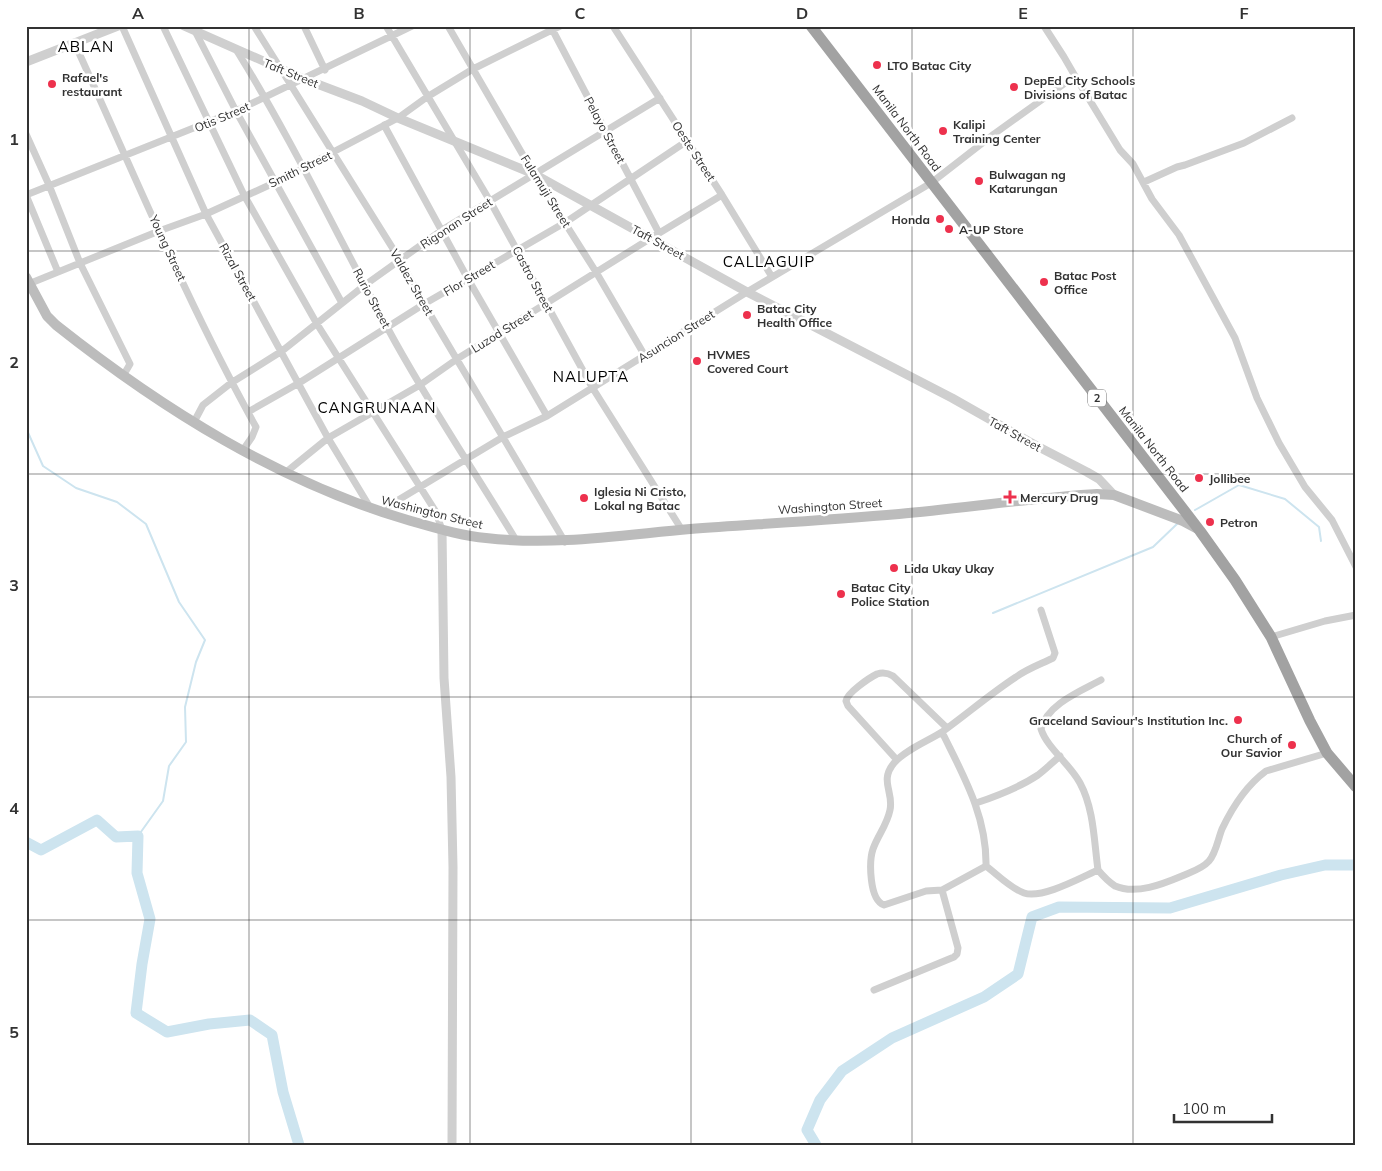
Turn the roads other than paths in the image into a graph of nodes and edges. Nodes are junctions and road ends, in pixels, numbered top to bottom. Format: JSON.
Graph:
{"nodes":[{"id":1,"x":118,"y":26,"type":"edge"},
{"id":2,"x":122,"y":26,"type":"edge"},
{"id":3,"x":163,"y":26,"type":"edge"},
{"id":4,"x":184,"y":26,"type":"edge"},
{"id":5,"x":254,"y":26,"type":"edge"},
{"id":6,"x":304,"y":26,"type":"edge"},
{"id":7,"x":386,"y":26,"type":"edge"},
{"id":8,"x":412,"y":26,"type":"edge"},
{"id":9,"x":448,"y":26,"type":"edge"},
{"id":10,"x":613,"y":26,"type":"edge"},
{"id":11,"x":811,"y":26,"type":"edge"},
{"id":12,"x":1044,"y":26,"type":"edge"},
{"id":13,"x":554,"y":27,"type":"edge"},
{"id":14,"x":196,"y":33,"type":"junction"},
{"id":15,"x":392,"y":36,"type":"junction"},
{"id":16,"x":74,"y":42,"type":"junction"},
{"id":17,"x":237,"y":51,"type":"junction"},
{"id":18,"x":26,"y":62,"type":"edge"},
{"id":19,"x":280,"y":69,"type":"junction"},
{"id":20,"x":474,"y":69,"type":"junction"},
{"id":21,"x":324,"y":70,"type":"junction"},
{"id":22,"x":1075,"y":76,"type":"junction"},
{"id":23,"x":304,"y":79,"type":"junction"},
{"id":24,"x":291,"y":86,"type":"junction"},
{"id":25,"x":266,"y":97,"type":"junction"},
{"id":26,"x":427,"y":97,"type":"junction"},
{"id":27,"x":660,"y":98,"type":"junction"},
{"id":28,"x":236,"y":111,"type":"junction"},
{"id":29,"x":398,"y":118,"type":"junction"},
{"id":30,"x":1292,"y":118,"type":"dead end"},
{"id":31,"x":208,"y":123,"type":"junction"},
{"id":32,"x":384,"y":126,"type":"junction"},
{"id":33,"x":605,"y":130,"type":"junction"},
{"id":34,"x":26,"y":134,"type":"edge"},
{"id":35,"x":171,"y":138,"type":"junction"},
{"id":36,"x":453,"y":140,"type":"junction"},
{"id":37,"x":687,"y":141,"type":"junction"},
{"id":38,"x":332,"y":153,"type":"junction"},
{"id":39,"x":126,"y":156,"type":"junction"},
{"id":40,"x":303,"y":168,"type":"junction"},
{"id":41,"x":534,"y":174,"type":"junction"},
{"id":42,"x":631,"y":179,"type":"junction"},
{"id":43,"x":276,"y":182,"type":"junction"},
{"id":44,"x":1144,"y":182,"type":"junction"},
{"id":45,"x":931,"y":183,"type":"junction"},
{"id":46,"x":49,"y":185,"type":"junction"},
{"id":47,"x":26,"y":195,"type":"edge"},
{"id":48,"x":244,"y":195,"type":"junction"},
{"id":49,"x":722,"y":195,"type":"junction"},
{"id":50,"x":490,"y":201,"type":"junction"},
{"id":51,"x":590,"y":206,"type":"junction"},
{"id":52,"x":206,"y":214,"type":"junction"},
{"id":53,"x":566,"y":222,"type":"junction"},
{"id":54,"x":442,"y":230,"type":"junction"},
{"id":55,"x":159,"y":231,"type":"junction"},
{"id":56,"x":655,"y":235,"type":"junction"},
{"id":57,"x":517,"y":249,"type":"junction"},
{"id":58,"x":400,"y":260,"type":"junction"},
{"id":59,"x":80,"y":263,"type":"junction"},
{"id":60,"x":58,"y":272,"type":"junction"},
{"id":61,"x":596,"y":272,"type":"junction"},
{"id":62,"x":772,"y":277,"type":"junction"},
{"id":63,"x":468,"y":279,"type":"junction"},
{"id":64,"x":27,"y":282,"type":"edge"},
{"id":65,"x":365,"y":285,"type":"junction"},
{"id":66,"x":747,"y":292,"type":"junction"},
{"id":67,"x":342,"y":303,"type":"junction"},
{"id":68,"x":424,"y":304,"type":"junction"},
{"id":69,"x":546,"y":304,"type":"junction"},
{"id":70,"x":317,"y":324,"type":"junction"},
{"id":71,"x":387,"y":327,"type":"junction"},
{"id":72,"x":500,"y":333,"type":"junction"},
{"id":73,"x":282,"y":351,"type":"junction"},
{"id":74,"x":645,"y":356,"type":"junction"},
{"id":75,"x":338,"y":358,"type":"junction"},
{"id":76,"x":457,"y":359,"type":"junction"},
{"id":77,"x":123,"y":376,"type":"junction"},
{"id":78,"x":231,"y":383,"type":"junction"},
{"id":79,"x":299,"y":383,"type":"junction"},
{"id":80,"x":420,"y":385,"type":"junction"},
{"id":81,"x":592,"y":388,"type":"junction"},
{"id":82,"x":248,"y":412,"type":"junction"},
{"id":83,"x":372,"y":414,"type":"junction"},
{"id":84,"x":548,"y":416,"type":"junction"},
{"id":85,"x":194,"y":422,"type":"junction"},
{"id":86,"x":503,"y":437,"type":"junction"},
{"id":87,"x":328,"y":438,"type":"junction"},
{"id":88,"x":243,"y":450,"type":"junction"},
{"id":89,"x":466,"y":458,"type":"junction"},
{"id":90,"x":285,"y":473,"type":"junction"},
{"id":91,"x":419,"y":487,"type":"junction"},
{"id":92,"x":1114,"y":495,"type":"junction"},
{"id":93,"x":375,"y":510,"type":"junction"},
{"id":94,"x":442,"y":530,"type":"junction"},
{"id":95,"x":682,"y":530,"type":"junction"},
{"id":96,"x":1200,"y":531,"type":"junction"},
{"id":97,"x":516,"y":540,"type":"junction"},
{"id":98,"x":565,"y":542,"type":"junction"},
{"id":99,"x":1356,"y":567,"type":"edge"},
{"id":100,"x":1041,"y":610,"type":"dead end"},
{"id":101,"x":1356,"y":615,"type":"edge"},
{"id":102,"x":1271,"y":637,"type":"junction"},
{"id":103,"x":1101,"y":680,"type":"dead end"},
{"id":104,"x":944,"y":730,"type":"junction"},
{"id":105,"x":1327,"y":753,"type":"junction"},
{"id":106,"x":1060,"y":756,"type":"junction"},
{"id":107,"x":897,"y":760,"type":"junction"},
{"id":108,"x":1356,"y":788,"type":"edge"},
{"id":109,"x":976,"y":803,"type":"junction"},
{"id":110,"x":986,"y":866,"type":"junction"},
{"id":111,"x":1098,"y":870,"type":"junction"},
{"id":112,"x":942,"y":890,"type":"junction"},
{"id":113,"x":874,"y":990,"type":"dead end"},
{"id":114,"x":452,"y":1145,"type":"edge"}],
"edges":[{"from":1,"to":16,"type":"street"},
{"from":2,"to":35,"type":"street","name":"Rizal Street"},
{"from":3,"to":31,"type":"street"},
{"from":4,"to":14,"type":"street","name":"Taft Street"},
{"from":5,"to":19,"type":"street","name":"Valdez Street"},
{"from":6,"to":21,"type":"street"},
{"from":7,"to":15,"type":"street","name":"Castro Street"},
{"from":8,"to":15,"type":"street","name":"Otis Street"},
{"from":9,"to":20,"type":"street","name":"Fulamuji Street"},
{"from":10,"to":27,"type":"street","name":"Oeste Street"},
{"from":11,"to":45,"type":"highway","name":"Manila North Road","number":"2"},
{"from":12,"to":22,"type":"street"},
{"from":13,"to":20,"type":"street","name":"Smith Street"},
{"from":13,"to":33,"type":"street","name":"Pelayo Street"},
{"from":14,"to":17,"type":"street","name":"Taft Street"},
{"from":14,"to":28,"type":"street"},
{"from":15,"to":21,"type":"street","name":"Otis Street"},
{"from":15,"to":26,"type":"street","name":"Castro Street"},
{"from":16,"to":18,"type":"street"},
{"from":16,"to":39,"type":"street","name":"Young Street"},
{"from":17,"to":19,"type":"street","name":"Taft Street"},
{"from":17,"to":25,"type":"street","name":"Rurio Street"},
{"from":19,"to":23,"type":"street","name":"Taft Street"},
{"from":19,"to":24,"type":"street","name":"Valdez Street"},
{"from":20,"to":26,"type":"street","name":"Smith Street"},
{"from":20,"to":41,"type":"street","name":"Fulamuji Street"},
{"from":21,"to":23,"type":"street","name":"Otis Street"},
{"from":22,"to":44,"type":"street"},
{"from":22,"to":45,"type":"street","name":"Asuncion Street"},
{"from":23,"to":24,"type":"street","name":"Otis Street"},
{"from":23,"to":29,"type":"street","name":"Taft Street"},
{"from":24,"to":25,"type":"street","name":"Otis Street"},
{"from":24,"to":38,"type":"street","name":"Valdez Street"},
{"from":25,"to":28,"type":"street","name":"Otis Street"},
{"from":25,"to":40,"type":"street","name":"Rurio Street"},
{"from":26,"to":29,"type":"street","name":"Smith Street"},
{"from":26,"to":36,"type":"street","name":"Castro Street"},
{"from":27,"to":33,"type":"street","name":"Rigonan Street"},
{"from":27,"to":37,"type":"street","name":"Oeste Street"},
{"from":28,"to":31,"type":"street","name":"Otis Street"},
{"from":28,"to":43,"type":"street"},
{"from":29,"to":32,"type":"street","name":"Smith Street"},
{"from":29,"to":36,"type":"street","name":"Taft Street"},
{"from":30,"to":44,"type":"street"},
{"from":31,"to":35,"type":"street","name":"Otis Street"},
{"from":31,"to":48,"type":"street"},
{"from":32,"to":38,"type":"street","name":"Smith Street"},
{"from":32,"to":54,"type":"street"},
{"from":33,"to":41,"type":"street","name":"Rigonan Street"},
{"from":33,"to":42,"type":"street","name":"Pelayo Street"},
{"from":34,"to":46,"type":"street"},
{"from":35,"to":39,"type":"street","name":"Otis Street"},
{"from":35,"to":52,"type":"street","name":"Rizal Street"},
{"from":36,"to":41,"type":"street","name":"Taft Street"},
{"from":36,"to":50,"type":"street","name":"Castro Street"},
{"from":37,"to":42,"type":"street","name":"Flor Street"},
{"from":37,"to":49,"type":"street","name":"Oeste Street"},
{"from":38,"to":40,"type":"street","name":"Smith Street"},
{"from":38,"to":58,"type":"street","name":"Valdez Street"},
{"from":39,"to":46,"type":"street","name":"Otis Street"},
{"from":39,"to":55,"type":"street","name":"Young Street"},
{"from":40,"to":43,"type":"street","name":"Smith Street"},
{"from":40,"to":65,"type":"street","name":"Rurio Street"},
{"from":41,"to":50,"type":"street","name":"Rigonan Street"},
{"from":41,"to":51,"type":"street","name":"Taft Street"},
{"from":41,"to":53,"type":"street","name":"Fulamuji Street"},
{"from":42,"to":51,"type":"street","name":"Flor Street"},
{"from":42,"to":56,"type":"street","name":"Pelayo Street"},
{"from":43,"to":48,"type":"street","name":"Smith Street"},
{"from":43,"to":67,"type":"street"},
{"from":44,"to":99,"type":"street"},
{"from":45,"to":62,"type":"street","name":"Asuncion Street"},
{"from":45,"to":96,"type":"highway","name":"Manila North Road","number":"2"},
{"from":46,"to":47,"type":"street","name":"Otis Street"},
{"from":46,"to":59,"type":"street"},
{"from":47,"to":60,"type":"street"},
{"from":48,"to":52,"type":"street","name":"Smith Street"},
{"from":48,"to":70,"type":"street"},
{"from":49,"to":56,"type":"street","name":"Luzod Street"},
{"from":49,"to":62,"type":"street","name":"Oeste Street"},
{"from":50,"to":54,"type":"street","name":"Rigonan Street"},
{"from":50,"to":57,"type":"street","name":"Castro Street"},
{"from":51,"to":53,"type":"street","name":"Flor Street"},
{"from":51,"to":56,"type":"street","name":"Taft Street"},
{"from":52,"to":55,"type":"street","name":"Smith Street"},
{"from":52,"to":73,"type":"street","name":"Rizal Street"},
{"from":53,"to":57,"type":"street","name":"Flor Street"},
{"from":53,"to":61,"type":"street","name":"Fulamuji Street"},
{"from":54,"to":58,"type":"street","name":"Rigonan Street"},
{"from":54,"to":63,"type":"street"},
{"from":55,"to":59,"type":"street","name":"Smith Street"},
{"from":55,"to":78,"type":"street","name":"Young Street"},
{"from":56,"to":61,"type":"street","name":"Luzod Street"},
{"from":56,"to":66,"type":"street","name":"Taft Street"},
{"from":57,"to":63,"type":"street","name":"Flor Street"},
{"from":57,"to":69,"type":"street","name":"Castro Street"},
{"from":58,"to":65,"type":"street","name":"Rigonan Street"},
{"from":58,"to":68,"type":"street","name":"Valdez Street"},
{"from":59,"to":60,"type":"street","name":"Smith Street"},
{"from":59,"to":77,"type":"street"},
{"from":60,"to":64,"type":"street","name":"Smith Street"},
{"from":61,"to":69,"type":"street","name":"Luzod Street"},
{"from":61,"to":74,"type":"street","name":"Fulamuji Street"},
{"from":62,"to":66,"type":"street","name":"Asuncion Street"},
{"from":63,"to":68,"type":"street","name":"Flor Street"},
{"from":63,"to":72,"type":"street"},
{"from":64,"to":77,"type":"main road","name":"Washington Street"},
{"from":65,"to":67,"type":"street","name":"Rigonan Street"},
{"from":65,"to":71,"type":"street","name":"Rurio Street"},
{"from":66,"to":74,"type":"street","name":"Asuncion Street"},
{"from":66,"to":92,"type":"street","name":"Taft Street"},
{"from":67,"to":70,"type":"street","name":"Rigonan Street"},
{"from":68,"to":71,"type":"street","name":"Flor Street"},
{"from":68,"to":76,"type":"street","name":"Valdez Street"},
{"from":69,"to":72,"type":"street","name":"Luzod Street"},
{"from":69,"to":81,"type":"street","name":"Castro Street"},
{"from":70,"to":73,"type":"street","name":"Rigonan Street"},
{"from":70,"to":75,"type":"street"},
{"from":71,"to":75,"type":"street","name":"Flor Street"},
{"from":71,"to":80,"type":"street","name":"Rurio Street"},
{"from":72,"to":76,"type":"street","name":"Luzod Street"},
{"from":72,"to":84,"type":"street"},
{"from":73,"to":78,"type":"street","name":"Rigonan Street"},
{"from":73,"to":79,"type":"street","name":"Rizal Street"},
{"from":74,"to":81,"type":"street","name":"Asuncion Street"},
{"from":75,"to":79,"type":"street","name":"Flor Street"},
{"from":75,"to":83,"type":"street"},
{"from":76,"to":80,"type":"street","name":"Luzod Street"},
{"from":76,"to":86,"type":"street","name":"Valdez Street"},
{"from":77,"to":85,"type":"main road","name":"Washington Street"},
{"from":78,"to":82,"type":"street","name":"Young Street"},
{"from":78,"to":85,"type":"street","name":"Rigonan Street"},
{"from":79,"to":82,"type":"street","name":"Flor Street"},
{"from":79,"to":87,"type":"street","name":"Rizal Street"},
{"from":80,"to":83,"type":"street","name":"Luzod Street"},
{"from":80,"to":89,"type":"street","name":"Rurio Street"},
{"from":81,"to":84,"type":"street","name":"Asuncion Street"},
{"from":81,"to":95,"type":"street","name":"Castro Street"},
{"from":82,"to":88,"type":"street","name":"Young Street"},
{"from":83,"to":87,"type":"street","name":"Luzod Street"},
{"from":83,"to":91,"type":"street"},
{"from":84,"to":86,"type":"street","name":"Asuncion Street"},
{"from":85,"to":88,"type":"main road","name":"Washington Street"},
{"from":86,"to":89,"type":"street","name":"Asuncion Street"},
{"from":86,"to":98,"type":"street","name":"Valdez Street"},
{"from":87,"to":90,"type":"street","name":"Luzod Street"},
{"from":87,"to":93,"type":"street","name":"Rizal Street"},
{"from":88,"to":90,"type":"main road","name":"Washington Street"},
{"from":89,"to":91,"type":"street","name":"Asuncion Street"},
{"from":89,"to":97,"type":"street","name":"Rurio Street"},
{"from":90,"to":93,"type":"main road","name":"Washington Street"},
{"from":91,"to":93,"type":"street","name":"Asuncion Street"},
{"from":91,"to":94,"type":"street"},
{"from":92,"to":95,"type":"main road","name":"Washington Street"},
{"from":92,"to":96,"type":"main road","name":"Washington Street"},
{"from":93,"to":94,"type":"main road","name":"Washington Street"},
{"from":94,"to":97,"type":"main road","name":"Washington Street"},
{"from":94,"to":114,"type":"street"},
{"from":95,"to":98,"type":"main road","name":"Washington Street"},
{"from":96,"to":102,"type":"highway","name":"Manila North Road","number":"2"},
{"from":97,"to":98,"type":"main road","name":"Washington Street"},
{"from":100,"to":104,"type":"street"},
{"from":101,"to":102,"type":"street"},
{"from":102,"to":105,"type":"highway","name":"Manila North Road","number":"2"},
{"from":103,"to":106,"type":"street"},
{"from":104,"to":107,"type":"street"},
{"from":104,"to":107,"type":"street"},
{"from":104,"to":109,"type":"street"},
{"from":105,"to":108,"type":"highway","name":"Manila North Road","number":"2"},
{"from":105,"to":111,"type":"street"},
{"from":106,"to":109,"type":"street"},
{"from":106,"to":111,"type":"street"},
{"from":107,"to":112,"type":"street"},
{"from":109,"to":110,"type":"street"},
{"from":110,"to":111,"type":"street"},
{"from":110,"to":112,"type":"street"},
{"from":112,"to":113,"type":"street"}]}
